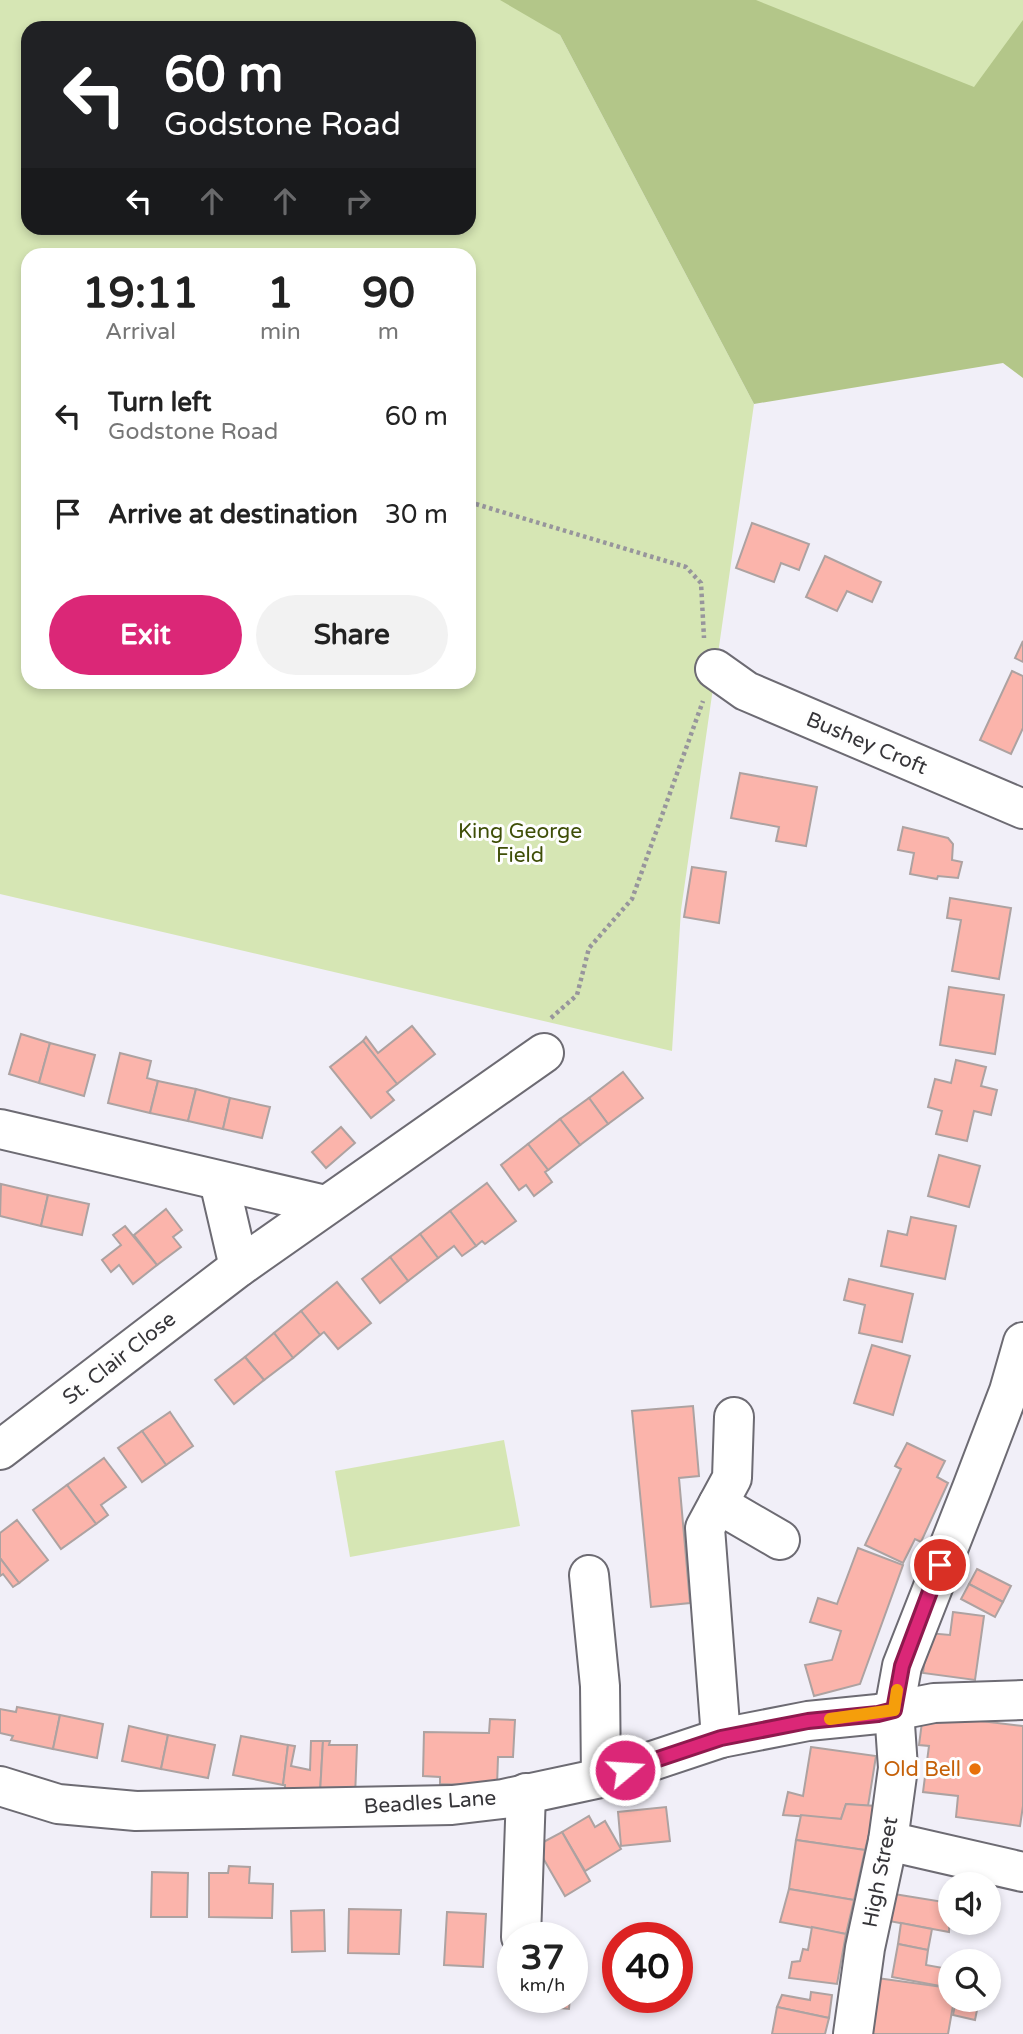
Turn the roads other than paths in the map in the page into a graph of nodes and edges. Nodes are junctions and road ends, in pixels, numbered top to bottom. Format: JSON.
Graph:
{"nodes":[{"id":1,"x":715,"y":669,"type":"road end"},
{"id":2,"x":1023,"y":809,"type":"edge"},
{"id":3,"x":544,"y":1053,"type":"road end"},
{"id":4,"x":0,"y":1129,"type":"edge"},
{"id":5,"x":219,"y":1181,"type":"junction"},
{"id":6,"x":325,"y":1205,"type":"junction"},
{"id":7,"x":239,"y":1266,"type":"junction"},
{"id":8,"x":1023,"y":1342,"type":"edge"},
{"id":9,"x":734,"y":1417,"type":"dead end"},
{"id":10,"x":0,"y":1450,"type":"edge"},
{"id":11,"x":718,"y":1504,"type":"junction"},
{"id":12,"x":780,"y":1540,"type":"dead end"},
{"id":13,"x":589,"y":1576,"type":"dead end"},
{"id":14,"x":1023,"y":1700,"type":"edge"},
{"id":15,"x":894,"y":1710,"type":"junction"},
{"id":16,"x":721,"y":1738,"type":"junction"},
{"id":17,"x":601,"y":1778,"type":"junction"},
{"id":18,"x":0,"y":1786,"type":"edge"},
{"id":19,"x":526,"y":1793,"type":"junction"},
{"id":20,"x":888,"y":1841,"type":"junction"},
{"id":21,"x":1023,"y":1872,"type":"edge"},
{"id":22,"x":515,"y":1922,"type":"edge"},
{"id":23,"x":853,"y":2034,"type":"edge"}],
"edges":[{"from":1,"to":2,"type":"street","name":"Bushey Croft"},
{"from":3,"to":6,"type":"street","name":"St. Clair Close"},
{"from":4,"to":5,"type":"street"},
{"from":5,"to":6,"type":"street"},
{"from":5,"to":7,"type":"street"},
{"from":6,"to":7,"type":"street","name":"St. Clair Close"},
{"from":7,"to":10,"type":"street","name":"St. Clair Close"},
{"from":8,"to":15,"type":"street","name":"High Street"},
{"from":9,"to":11,"type":"street"},
{"from":11,"to":12,"type":"street"},
{"from":11,"to":16,"type":"street"},
{"from":13,"to":17,"type":"street"},
{"from":14,"to":15,"type":"street","name":"Beadles Lane"},
{"from":15,"to":16,"type":"street","name":"Beadles Lane"},
{"from":15,"to":20,"type":"street","name":"High Street"},
{"from":16,"to":17,"type":"street","name":"Beadles Lane"},
{"from":17,"to":19,"type":"street","name":"Beadles Lane"},
{"from":18,"to":19,"type":"street","name":"Beadles Lane"},
{"from":19,"to":22,"type":"street"},
{"from":20,"to":21,"type":"street"},
{"from":20,"to":23,"type":"street","name":"High Street"}]}
